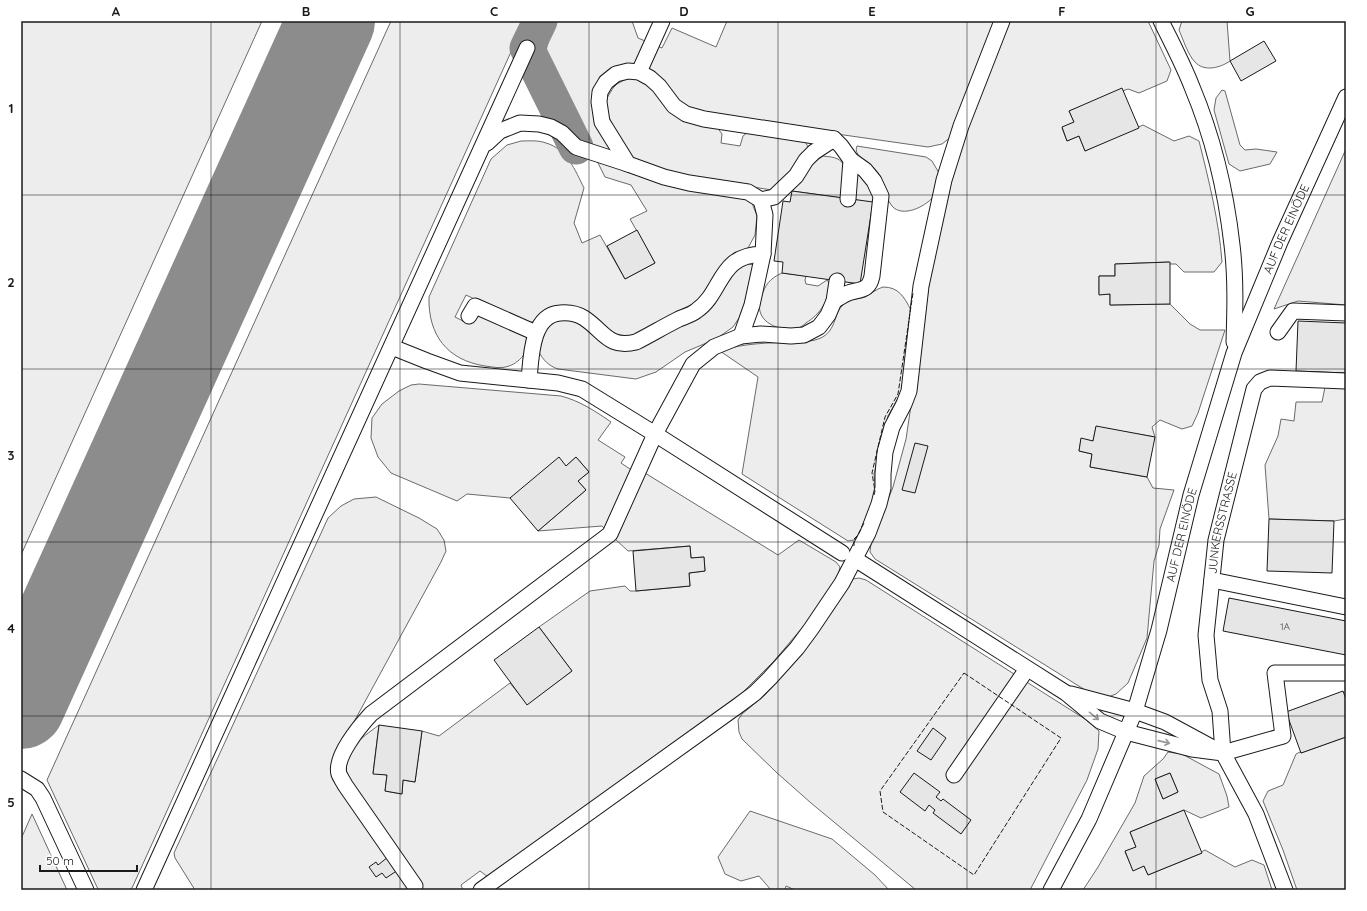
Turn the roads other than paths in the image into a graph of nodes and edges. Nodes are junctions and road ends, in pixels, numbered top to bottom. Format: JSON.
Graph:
{"nodes":[{"id":1,"x":662,"y":21,"type":"edge"},
{"id":2,"x":1002,"y":21,"type":"edge"},
{"id":3,"x":1160,"y":21,"type":"edge"},
{"id":4,"x":527,"y":48,"type":"dead end"},
{"id":5,"x":639,"y":72,"type":"junction"},
{"id":6,"x":1346,"y":97,"type":"edge"},
{"id":7,"x":834,"y":139,"type":"junction"},
{"id":8,"x":482,"y":147,"type":"junction"},
{"id":9,"x":851,"y":160,"type":"junction"},
{"id":10,"x":628,"y":164,"type":"junction"},
{"id":11,"x":848,"y":199,"type":"dead end"},
{"id":12,"x":761,"y":200,"type":"junction"},
{"id":13,"x":763,"y":254,"type":"junction"},
{"id":14,"x":837,"y":280,"type":"dead end"},
{"id":15,"x":834,"y":302,"type":"junction"},
{"id":16,"x":1346,"y":313,"type":"edge"},
{"id":17,"x":469,"y":316,"type":"dead end"},
{"id":18,"x":1278,"y":332,"type":"dead end"},
{"id":19,"x":536,"y":333,"type":"junction"},
{"id":20,"x":741,"y":336,"type":"junction"},
{"id":21,"x":392,"y":347,"type":"junction"},
{"id":22,"x":1234,"y":354,"type":"junction"},
{"id":23,"x":529,"y":380,"type":"junction"},
{"id":24,"x":1346,"y":381,"type":"edge"},
{"id":25,"x":655,"y":434,"type":"junction"},
{"id":26,"x":848,"y":556,"type":"junction"},
{"id":27,"x":1212,"y":580,"type":"junction"},
{"id":28,"x":1346,"y":607,"type":"edge"},
{"id":29,"x":1027,"y":669,"type":"junction"},
{"id":30,"x":1346,"y":673,"type":"edge"},
{"id":31,"x":1066,"y":693,"type":"junction"},
{"id":32,"x":1135,"y":711,"type":"junction"},
{"id":33,"x":1126,"y":732,"type":"junction"},
{"id":34,"x":1222,"y":753,"type":"junction"},
{"id":35,"x":954,"y":775,"type":"dead end"},
{"id":36,"x":21,"y":779,"type":"edge"},
{"id":37,"x":415,"y":886,"type":"dead end"},
{"id":38,"x":86,"y":890,"type":"edge"},
{"id":39,"x":144,"y":890,"type":"edge"},
{"id":40,"x":481,"y":890,"type":"edge"},
{"id":41,"x":1051,"y":890,"type":"edge"},
{"id":42,"x":1285,"y":890,"type":"edge"}],
"edges":[{"from":1,"to":5,"type":"street"},
{"from":2,"to":26,"type":"street"},
{"from":3,"to":22,"type":"street"},
{"from":4,"to":8,"type":"street"},
{"from":5,"to":7,"type":"street"},
{"from":5,"to":10,"type":"street"},
{"from":6,"to":22,"type":"street","name":"AUF DER EINÖDE"},
{"from":7,"to":9,"type":"street"},
{"from":7,"to":12,"type":"street"},
{"from":8,"to":10,"type":"street"},
{"from":8,"to":21,"type":"street"},
{"from":9,"to":11,"type":"street"},
{"from":9,"to":15,"type":"street"},
{"from":10,"to":12,"type":"street"},
{"from":12,"to":13,"type":"street"},
{"from":13,"to":19,"type":"street"},
{"from":13,"to":20,"type":"street"},
{"from":14,"to":15,"type":"street"},
{"from":15,"to":20,"type":"street"},
{"from":16,"to":18,"type":"street"},
{"from":17,"to":19,"type":"street"},
{"from":19,"to":23,"type":"street"},
{"from":20,"to":25,"type":"street"},
{"from":21,"to":23,"type":"street"},
{"from":21,"to":39,"type":"street"},
{"from":22,"to":32,"type":"street","name":"AUF DER EINÖDE"},
{"from":23,"to":25,"type":"street"},
{"from":24,"to":27,"type":"street","name":"JUNKERSSTRASSE"},
{"from":25,"to":26,"type":"street"},
{"from":25,"to":37,"type":"street"},
{"from":26,"to":29,"type":"street"},
{"from":26,"to":40,"type":"street"},
{"from":27,"to":28,"type":"street"},
{"from":27,"to":34,"type":"street","name":"JUNKERSSTRASSE"},
{"from":29,"to":31,"type":"street"},
{"from":29,"to":35,"type":"street"},
{"from":30,"to":34,"type":"street"},
{"from":31,"to":32,"type":"street"},
{"from":31,"to":33,"type":"street","one_way":true},
{"from":32,"to":33,"type":"street","name":"AUF DER EINÖDE"},
{"from":32,"to":34,"type":"street"},
{"from":33,"to":34,"type":"street","one_way":true},
{"from":33,"to":41,"type":"street","name":"AUF DER EINÖDE"},
{"from":34,"to":42,"type":"street","name":"JUNKERSSTRASSE"},
{"from":36,"to":38,"type":"street"}]}
